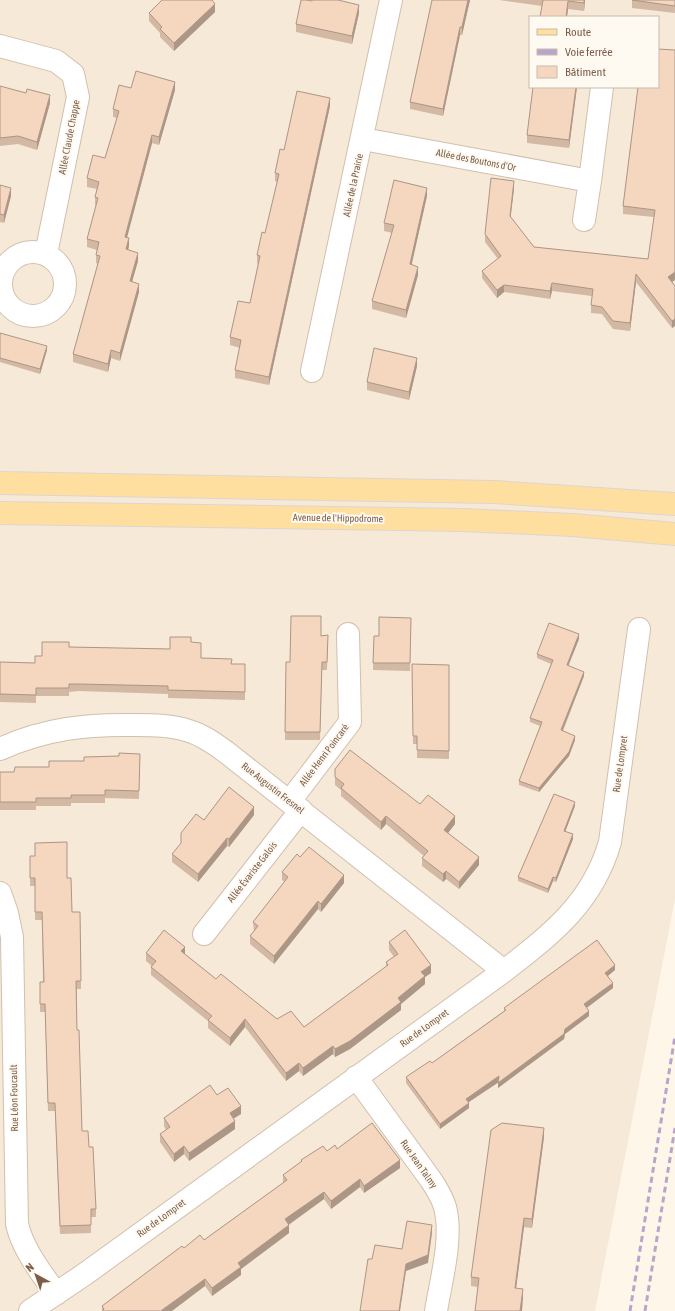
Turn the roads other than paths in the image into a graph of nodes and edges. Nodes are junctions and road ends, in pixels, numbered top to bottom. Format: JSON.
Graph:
{"nodes":[{"id":1,"x":391,"y":0,"type":"edge"},
{"id":2,"x":0,"y":46,"type":"edge"},
{"id":3,"x":602,"y":88,"type":"edge"},
{"id":4,"x":363,"y":139,"type":"junction"},
{"id":5,"x":590,"y":181,"type":"junction"},
{"id":6,"x":584,"y":220,"type":"dead end"},
{"id":7,"x":46,"y":254,"type":"dead end"},
{"id":8,"x":312,"y":371,"type":"dead end"},
{"id":9,"x":0,"y":483,"type":"edge"},
{"id":10,"x":675,"y":504,"type":"edge"},
{"id":11,"x":0,"y":513,"type":"edge"},
{"id":12,"x":675,"y":534,"type":"edge"},
{"id":13,"x":638,"y":629,"type":"dead end"},
{"id":14,"x":348,"y":634,"type":"dead end"},
{"id":15,"x":0,"y":749,"type":"edge"},
{"id":16,"x":295,"y":805,"type":"junction"},
{"id":17,"x":0,"y":893,"type":"edge"},
{"id":18,"x":204,"y":934,"type":"dead end"},
{"id":19,"x":504,"y":971,"type":"junction"},
{"id":20,"x":356,"y":1077,"type":"junction"},
{"id":21,"x":56,"y":1294,"type":"junction"},
{"id":22,"x":30,"y":1311,"type":"edge"},
{"id":23,"x":436,"y":1311,"type":"edge"}],
"edges":[{"from":1,"to":4,"type":"street","name":"Allée de la Prairie"},
{"from":2,"to":7,"type":"street","name":"Allée Claude Chappe"},
{"from":3,"to":5,"type":"street"},
{"from":4,"to":5,"type":"street","name":"Allée des Boutons d'Or"},
{"from":4,"to":8,"type":"street","name":"Allée de la Prairie"},
{"from":5,"to":6,"type":"street"},
{"from":9,"to":10,"type":"main road"},
{"from":11,"to":12,"type":"main road","name":"Avenue de l'Hippodrome"},
{"from":13,"to":19,"type":"street","name":"Rue de Lompret"},
{"from":14,"to":16,"type":"street","name":"Allée Henri Poincaré"},
{"from":15,"to":16,"type":"street","name":"Rue Augustin Fresnel"},
{"from":16,"to":18,"type":"street","name":"Allée Évariste Galois"},
{"from":16,"to":19,"type":"street","name":"Rue Augustin Fresnel"},
{"from":17,"to":21,"type":"street","name":"Rue Léon Foucault"},
{"from":19,"to":20,"type":"street","name":"Rue de Lompret"},
{"from":20,"to":21,"type":"street","name":"Rue de Lompret"},
{"from":20,"to":23,"type":"street","name":"Rue Jean Talmy"},
{"from":21,"to":22,"type":"street","name":"Rue de Lompret"}]}
